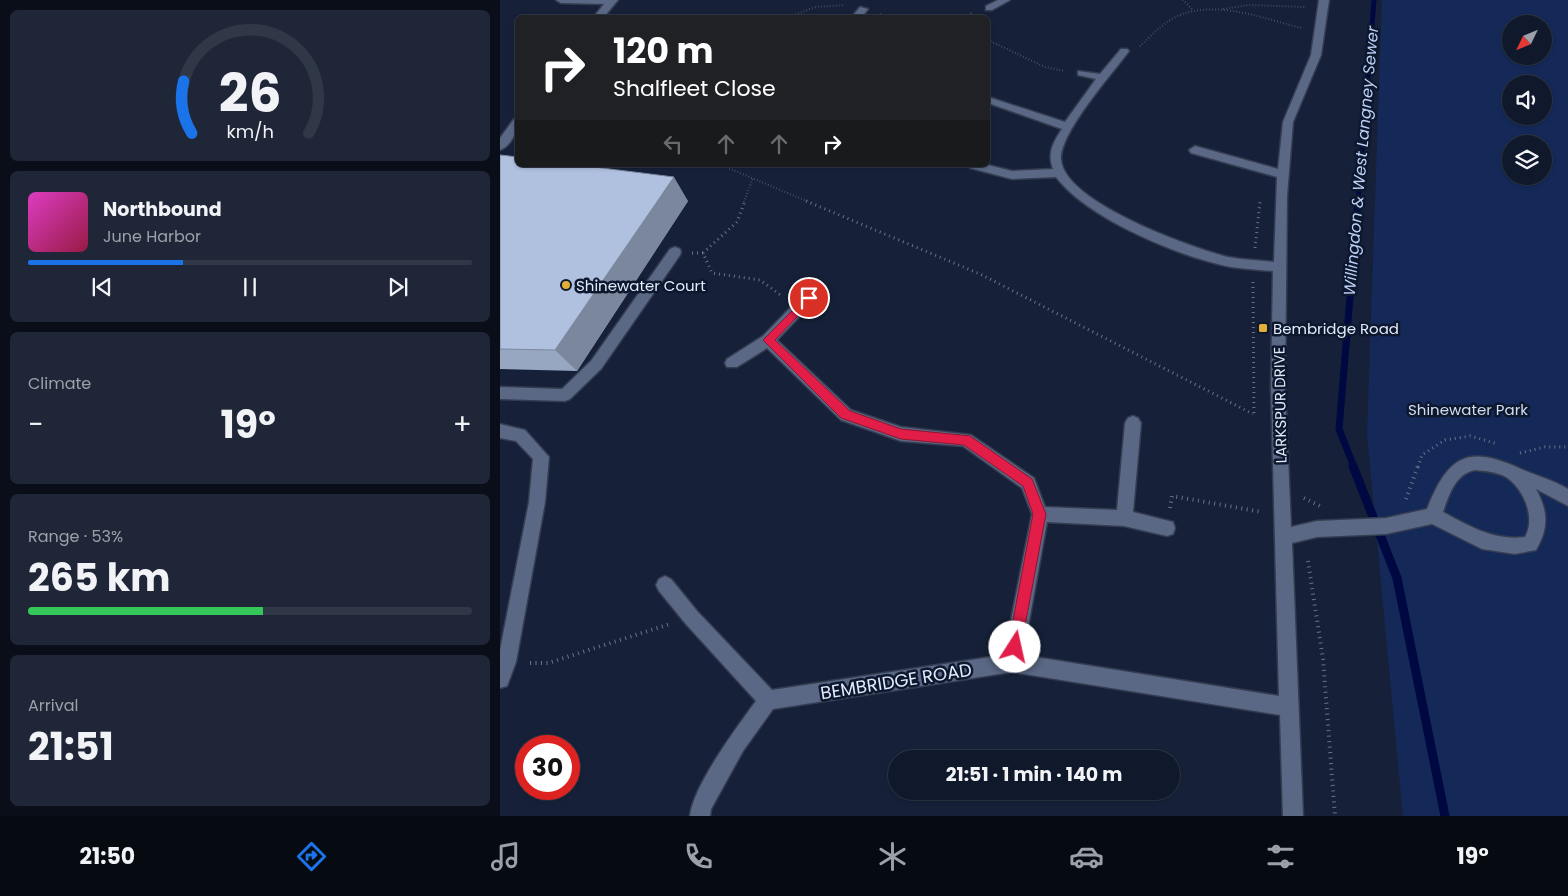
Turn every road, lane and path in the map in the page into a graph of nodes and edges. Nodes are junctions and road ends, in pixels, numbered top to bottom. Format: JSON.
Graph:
{"nodes":[{"id":1,"x":561,"y":0,"type":"edge"},
{"id":2,"x":1005,"y":0,"type":"edge"},
{"id":3,"x":1183,"y":0,"type":"edge"},
{"id":4,"x":611,"y":1,"type":"edge"},
{"id":5,"x":1318,"y":4,"type":"edge"},
{"id":6,"x":989,"y":8,"type":"dead end"},
{"id":7,"x":863,"y":9,"type":"joint"},
{"id":8,"x":1193,"y":10,"type":"junction"},
{"id":9,"x":1220,"y":10,"type":"junction"},
{"id":10,"x":599,"y":15,"type":"edge"},
{"id":11,"x":795,"y":15,"type":"edge"},
{"id":12,"x":858,"y":15,"type":"edge"},
{"id":13,"x":1308,"y":29,"type":"dead end"},
{"id":14,"x":990,"y":41,"type":"edge"},
{"id":15,"x":1124,"y":51,"type":"joint"},
{"id":16,"x":1082,"y":73,"type":"joint"},
{"id":17,"x":1103,"y":78,"type":"junction"},
{"id":18,"x":990,"y":101,"type":"edge"},
{"id":19,"x":515,"y":125,"type":"edge"},
{"id":20,"x":1068,"y":127,"type":"junction"},
{"id":21,"x":500,"y":146,"type":"edge"},
{"id":22,"x":1195,"y":150,"type":"dead end"},
{"id":23,"x":725,"y":167,"type":"edge"},
{"id":24,"x":982,"y":167,"type":"edge"},
{"id":25,"x":1058,"y":173,"type":"junction"},
{"id":26,"x":1283,"y":174,"type":"junction"},
{"id":27,"x":753,"y":178,"type":"junction"},
{"id":28,"x":675,"y":252,"type":"joint"},
{"id":29,"x":703,"y":253,"type":"junction"},
{"id":30,"x":1280,"y":267,"type":"junction"},
{"id":31,"x":819,"y":287,"type":"dead end"},
{"id":32,"x":798,"y":309,"type":"junction"},
{"id":33,"x":768,"y":340,"type":"junction"},
{"id":34,"x":732,"y":363,"type":"dead end"},
{"id":35,"x":500,"y":393,"type":"edge"},
{"id":36,"x":1253,"y":414,"type":"dead end"},
{"id":37,"x":1134,"y":423,"type":"dead end"},
{"id":38,"x":500,"y":431,"type":"edge"},
{"id":39,"x":1511,"y":471,"type":"junction"},
{"id":40,"x":1301,"y":490,"type":"dead end"},
{"id":41,"x":1304,"y":498,"type":"junction"},
{"id":42,"x":1568,"y":498,"type":"edge"},
{"id":43,"x":1325,"y":509,"type":"dead end"},
{"id":44,"x":1040,"y":514,"type":"junction"},
{"id":45,"x":1282,"y":516,"type":"junction"},
{"id":46,"x":1433,"y":516,"type":"junction"},
{"id":47,"x":1124,"y":518,"type":"junction"},
{"id":48,"x":1167,"y":528,"type":"joint"},
{"id":49,"x":1310,"y":530,"type":"junction"},
{"id":50,"x":1283,"y":537,"type":"junction"},
{"id":51,"x":665,"y":585,"type":"dead end"},
{"id":52,"x":691,"y":617,"type":"junction"},
{"id":53,"x":1012,"y":663,"type":"junction"},
{"id":54,"x":503,"y":670,"type":"edge"},
{"id":55,"x":768,"y":700,"type":"junction"},
{"id":56,"x":1290,"y":708,"type":"junction"},
{"id":57,"x":700,"y":816,"type":"edge"},
{"id":58,"x":1293,"y":816,"type":"edge"},
{"id":59,"x":1335,"y":816,"type":"edge"}],
"edges":[{"from":1,"to":4,"type":"street"},
{"from":2,"to":6,"type":"street"},
{"from":3,"to":8,"type":"path"},
{"from":4,"to":10,"type":"street"},
{"from":5,"to":9,"type":"path"},
{"from":5,"to":26,"type":"street","name":"LARKSPUR DRIVE"},
{"from":7,"to":11,"type":"path"},
{"from":7,"to":12,"type":"street"},
{"from":8,"to":9,"type":"path"},
{"from":8,"to":15,"type":"path"},
{"from":9,"to":13,"type":"path"},
{"from":14,"to":16,"type":"path"},
{"from":15,"to":17,"type":"street"},
{"from":16,"to":17,"type":"street"},
{"from":17,"to":20,"type":"street"},
{"from":18,"to":20,"type":"street"},
{"from":19,"to":21,"type":"street"},
{"from":20,"to":25,"type":"street"},
{"from":22,"to":26,"type":"street"},
{"from":23,"to":27,"type":"path"},
{"from":24,"to":25,"type":"street"},
{"from":25,"to":30,"type":"street"},
{"from":26,"to":30,"type":"street","name":"LARKSPUR DRIVE"},
{"from":27,"to":29,"type":"path"},
{"from":27,"to":36,"type":"path"},
{"from":28,"to":29,"type":"path"},
{"from":28,"to":35,"type":"street"},
{"from":29,"to":32,"type":"path"},
{"from":30,"to":45,"type":"street","name":"LARKSPUR DRIVE"},
{"from":31,"to":32,"type":"street"},
{"from":32,"to":33,"type":"street"},
{"from":33,"to":34,"type":"street"},
{"from":33,"to":44,"type":"street"},
{"from":37,"to":47,"type":"street"},
{"from":38,"to":54,"type":"street"},
{"from":39,"to":42,"type":"street"},
{"from":39,"to":46,"type":"street"},
{"from":39,"to":46,"type":"street"},
{"from":40,"to":41,"type":"path"},
{"from":41,"to":43,"type":"path"},
{"from":41,"to":49,"type":"path"},
{"from":44,"to":47,"type":"street"},
{"from":44,"to":53,"type":"street"},
{"from":45,"to":48,"type":"path"},
{"from":45,"to":50,"type":"street","name":"LARKSPUR DRIVE"},
{"from":46,"to":49,"type":"street"},
{"from":47,"to":48,"type":"street"},
{"from":49,"to":50,"type":"street"},
{"from":49,"to":59,"type":"path"},
{"from":50,"to":56,"type":"street","name":"LARKSPUR DRIVE"},
{"from":51,"to":52,"type":"street"},
{"from":52,"to":54,"type":"path"},
{"from":52,"to":55,"type":"street"},
{"from":53,"to":55,"type":"street","name":"BEMBRIDGE ROAD"},
{"from":53,"to":56,"type":"street","name":"BEMBRIDGE ROAD"},
{"from":55,"to":57,"type":"street"},
{"from":56,"to":58,"type":"street","name":"LARKSPUR DRIVE"}]}
